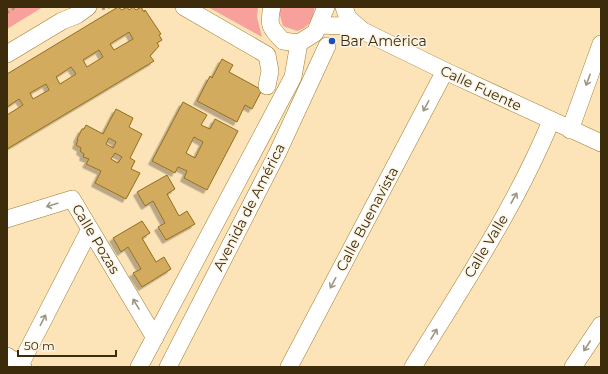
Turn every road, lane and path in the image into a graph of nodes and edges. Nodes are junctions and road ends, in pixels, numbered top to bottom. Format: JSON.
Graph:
{"nodes":[{"id":1,"x":16,"y":7,"type":"edge"},
{"id":2,"x":71,"y":7,"type":"edge"},
{"id":3,"x":88,"y":7,"type":"edge"},
{"id":4,"x":184,"y":7,"type":"edge"},
{"id":5,"x":272,"y":7,"type":"edge"},
{"id":6,"x":326,"y":7,"type":"edge"},
{"id":7,"x":344,"y":7,"type":"edge"},
{"id":8,"x":7,"y":13,"type":"edge"},
{"id":9,"x":62,"y":22,"type":"junction"},
{"id":10,"x":319,"y":25,"type":"junction"},
{"id":11,"x":363,"y":31,"type":"junction"},
{"id":12,"x":291,"y":42,"type":"junction"},
{"id":13,"x":601,"y":44,"type":"edge"},
{"id":14,"x":327,"y":46,"type":"dead end"},
{"id":15,"x":7,"y":54,"type":"edge"},
{"id":16,"x":445,"y":71,"type":"junction"},
{"id":17,"x":267,"y":86,"type":"dead end"},
{"id":18,"x":551,"y":121,"type":"junction"},
{"id":19,"x":570,"y":130,"type":"junction"},
{"id":20,"x":601,"y":143,"type":"edge"},
{"id":21,"x":7,"y":218,"type":"edge"},
{"id":22,"x":90,"y":229,"type":"junction"},
{"id":23,"x":601,"y":325,"type":"edge"},
{"id":24,"x":155,"y":338,"type":"junction"},
{"id":25,"x":17,"y":364,"type":"edge"},
{"id":26,"x":139,"y":367,"type":"edge"},
{"id":27,"x":168,"y":367,"type":"edge"},
{"id":28,"x":289,"y":367,"type":"edge"},
{"id":29,"x":413,"y":367,"type":"edge"},
{"id":30,"x":573,"y":367,"type":"edge"}],
"edges":[{"from":1,"to":8,"type":"path"},
{"from":2,"to":9,"type":"street"},
{"from":3,"to":9,"type":"street"},
{"from":4,"to":17,"type":"street"},
{"from":5,"to":12,"type":"street"},
{"from":6,"to":10,"type":"street"},
{"from":7,"to":11,"type":"street","name":"Calle Fuente"},
{"from":9,"to":15,"type":"street"},
{"from":10,"to":11,"type":"street","name":"Calle Fuente"},
{"from":10,"to":12,"type":"street"},
{"from":11,"to":16,"type":"street","name":"Calle Fuente"},
{"from":12,"to":24,"type":"street","name":"Avenida de América"},
{"from":13,"to":19,"type":"street","one_way":true},
{"from":14,"to":27,"type":"street","name":"Avenida de América"},
{"from":16,"to":18,"type":"street","name":"Calle Fuente"},
{"from":16,"to":28,"type":"street","name":"Calle Buenavista","one_way":true},
{"from":18,"to":19,"type":"street","name":"Calle Fuente"},
{"from":29,"to":18,"type":"street","name":"Calle Valle","one_way":true},
{"from":19,"to":20,"type":"street","name":"Calle Fuente"},
{"from":22,"to":21,"type":"street","name":"Calle Pozas","one_way":true},
{"from":24,"to":22,"type":"street","name":"Calle Pozas","one_way":true},
{"from":25,"to":22,"type":"street","one_way":true},
{"from":23,"to":30,"type":"street","one_way":true},
{"from":24,"to":26,"type":"street","name":"Avenida de América"}]}
